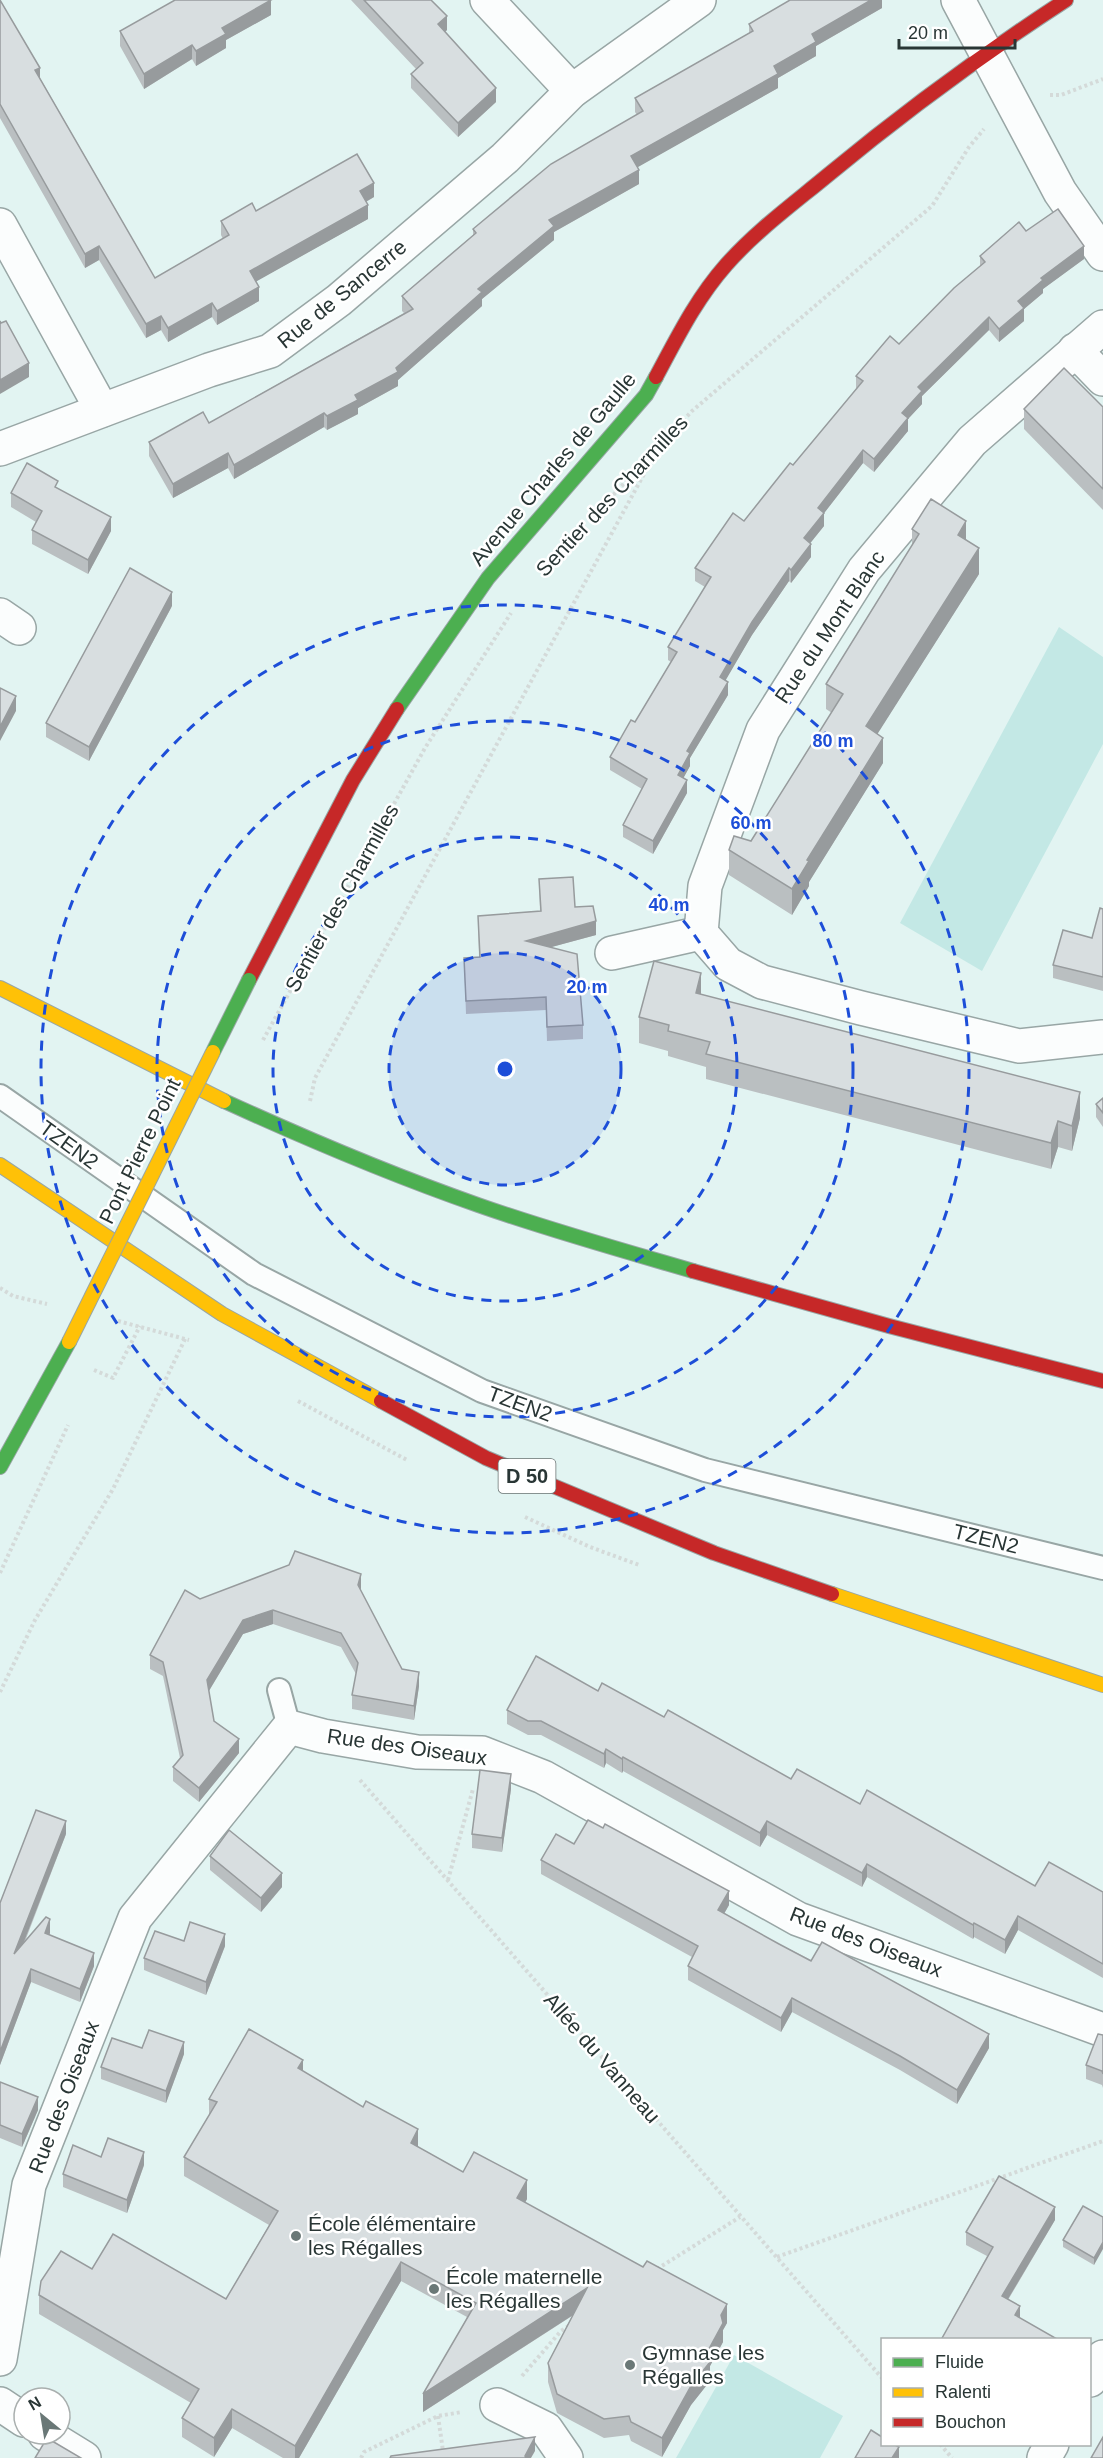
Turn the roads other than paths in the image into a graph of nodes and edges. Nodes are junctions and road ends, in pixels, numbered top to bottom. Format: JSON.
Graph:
{"nodes":[{"id":1,"x":486,"y":0,"type":"edge"},
{"id":2,"x":699,"y":0,"type":"edge"},
{"id":3,"x":958,"y":0,"type":"edge"},
{"id":4,"x":1066,"y":0,"type":"edge"},
{"id":5,"x":984,"y":53,"type":"junction"},
{"id":6,"x":572,"y":91,"type":"junction"},
{"id":7,"x":0,"y":225,"type":"edge"},
{"id":8,"x":1103,"y":254,"type":"edge"},
{"id":9,"x":1103,"y":327,"type":"edge"},
{"id":10,"x":1075,"y":350,"type":"junction"},
{"id":11,"x":1103,"y":379,"type":"edge"},
{"id":12,"x":102,"y":410,"type":"junction"},
{"id":13,"x":0,"y":449,"type":"edge"},
{"id":14,"x":701,"y":933,"type":"junction"},
{"id":15,"x":612,"y":952,"type":"dead end"},
{"id":16,"x":249,"y":980,"type":"joint"},
{"id":17,"x":0,"y":988,"type":"edge"},
{"id":18,"x":1103,"y":1037,"type":"edge"},
{"id":19,"x":0,"y":1096,"type":"edge"},
{"id":20,"x":0,"y":1165,"type":"edge"},
{"id":21,"x":1103,"y":1382,"type":"edge"},
{"id":22,"x":0,"y":1467,"type":"edge"},
{"id":23,"x":1103,"y":1568,"type":"edge"},
{"id":24,"x":1103,"y":1685,"type":"edge"},
{"id":25,"x":279,"y":1690,"type":"dead end"},
{"id":26,"x":289,"y":1727,"type":"junction"},
{"id":27,"x":1103,"y":2030,"type":"edge"},
{"id":28,"x":1103,"y":2357,"type":"edge"},
{"id":29,"x":0,"y":2359,"type":"edge"},
{"id":30,"x":1091,"y":2377,"type":"edge"},
{"id":31,"x":497,"y":2405,"type":"road end"},
{"id":32,"x":64,"y":2446,"type":"edge"},
{"id":33,"x":84,"y":2458,"type":"edge"},
{"id":34,"x":566,"y":2458,"type":"edge"}],
"edges":[{"from":1,"to":6,"type":"street"},
{"from":2,"to":6,"type":"street","name":"Rue de Sancerre"},
{"from":3,"to":5,"type":"street"},
{"from":4,"to":5,"type":"main road","name":"Avenue Charles de Gaulle"},
{"from":5,"to":8,"type":"street"},
{"from":5,"to":16,"type":"main road","name":"Avenue Charles de Gaulle"},
{"from":6,"to":12,"type":"street","name":"Rue de Sancerre"},
{"from":7,"to":12,"type":"street"},
{"from":9,"to":10,"type":"street","name":"Rue du Mont Blanc"},
{"from":10,"to":11,"type":"street"},
{"from":10,"to":14,"type":"street","name":"Rue du Mont Blanc"},
{"from":12,"to":13,"type":"street","name":"Rue de Sancerre"},
{"from":14,"to":15,"type":"street"},
{"from":14,"to":18,"type":"street"},
{"from":16,"to":22,"type":"main road","name":"Pont Pierre Point","bridge":true},
{"from":17,"to":21,"type":"main road"},
{"from":19,"to":23,"type":"lane","name":"TZEN2"},
{"from":20,"to":24,"type":"main road","number":"D 50"},
{"from":25,"to":26,"type":"lane"},
{"from":26,"to":27,"type":"street","name":"Rue des Oiseaux"},
{"from":26,"to":29,"type":"street","name":"Rue des Oiseaux"},
{"from":28,"to":30,"type":"street"},
{"from":31,"to":34,"type":"street"},
{"from":32,"to":33,"type":"street"}]}
